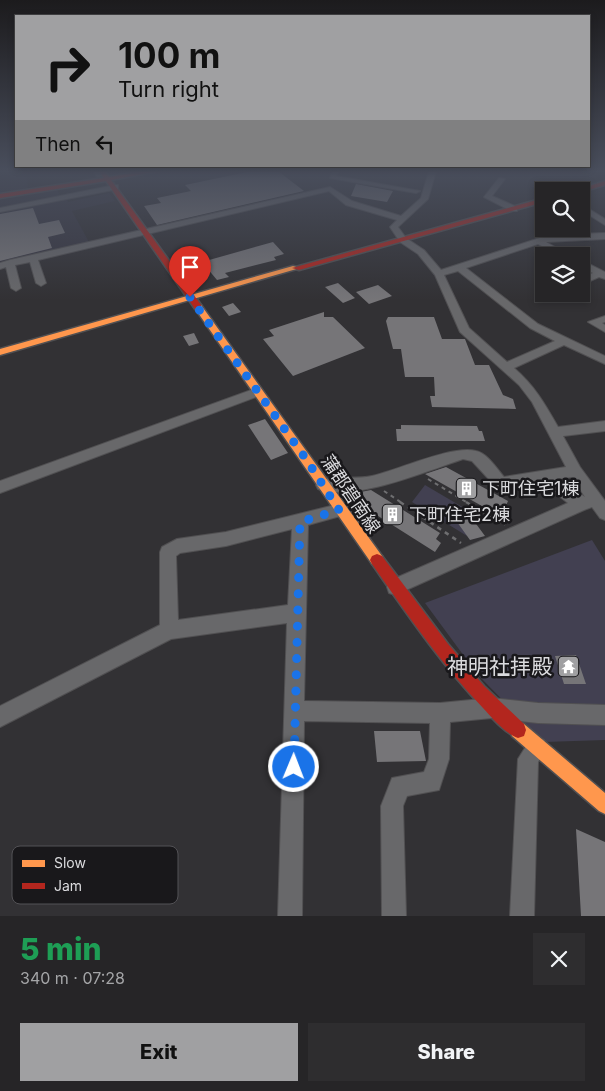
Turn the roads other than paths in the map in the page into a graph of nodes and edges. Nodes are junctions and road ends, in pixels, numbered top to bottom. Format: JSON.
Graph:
{"nodes":[{"id":1,"x":131,"y":214,"type":"edge"},
{"id":2,"x":224,"y":214,"type":"edge"},
{"id":3,"x":403,"y":214,"type":"edge"},
{"id":4,"x":497,"y":214,"type":"edge"},
{"id":5,"x":591,"y":214,"type":"edge"},
{"id":6,"x":605,"y":224,"type":"edge"},
{"id":7,"x":145,"y":232,"type":"junction"},
{"id":8,"x":605,"y":236,"type":"edge"},
{"id":9,"x":403,"y":240,"type":"junction"},
{"id":10,"x":538,"y":241,"type":"junction"},
{"id":11,"x":550,"y":247,"type":"edge"},
{"id":12,"x":33,"y":258,"type":"junction"},
{"id":13,"x":590,"y":260,"type":"edge"},
{"id":14,"x":5,"y":264,"type":"edge"},
{"id":15,"x":459,"y":267,"type":"junction"},
{"id":16,"x":590,"y":267,"type":"edge"},
{"id":17,"x":603,"y":271,"type":"edge"},
{"id":18,"x":439,"y":274,"type":"junction"},
{"id":19,"x":590,"y":278,"type":"edge"},
{"id":20,"x":40,"y":283,"type":"dead end"},
{"id":21,"x":16,"y":288,"type":"dead end"},
{"id":22,"x":190,"y":297,"type":"junction"},
{"id":23,"x":605,"y":319,"type":"edge"},
{"id":24,"x":605,"y":329,"type":"edge"},
{"id":25,"x":564,"y":340,"type":"junction"},
{"id":26,"x":0,"y":352,"type":"edge"},
{"id":27,"x":605,"y":360,"type":"edge"},
{"id":28,"x":506,"y":367,"type":"junction"},
{"id":29,"x":257,"y":392,"type":"junction"},
{"id":30,"x":605,"y":426,"type":"edge"},
{"id":31,"x":555,"y":432,"type":"junction"},
{"id":32,"x":575,"y":471,"type":"junction"},
{"id":33,"x":544,"y":477,"type":"junction"},
{"id":34,"x":323,"y":485,"type":"junction"},
{"id":35,"x":0,"y":487,"type":"edge"},
{"id":36,"x":594,"y":506,"type":"edge"},
{"id":37,"x":339,"y":510,"type":"junction"},
{"id":38,"x":300,"y":522,"type":"junction"},
{"id":39,"x":395,"y":587,"type":"junction"},
{"id":40,"x":296,"y":613,"type":"junction"},
{"id":41,"x":169,"y":630,"type":"junction"},
{"id":42,"x":492,"y":708,"type":"junction"},
{"id":43,"x":295,"y":711,"type":"junction"},
{"id":44,"x":440,"y":713,"type":"junction"},
{"id":45,"x":605,"y":715,"type":"edge"},
{"id":46,"x":0,"y":717,"type":"edge"},
{"id":47,"x":537,"y":747,"type":"junction"},
{"id":48,"x":605,"y":805,"type":"edge"},
{"id":49,"x":290,"y":916,"type":"edge"},
{"id":50,"x":394,"y":916,"type":"edge"},
{"id":51,"x":522,"y":916,"type":"edge"}],
"edges":[{"from":1,"to":7,"type":"main road","name":"蒲郡碧南線"},
{"from":2,"to":7,"type":"street"},
{"from":3,"to":9,"type":"street"},
{"from":4,"to":9,"type":"main road"},
{"from":5,"to":6,"type":"street"},
{"from":7,"to":12,"type":"street"},
{"from":7,"to":22,"type":"main road","name":"蒲郡碧南線"},
{"from":8,"to":10,"type":"street"},
{"from":9,"to":18,"type":"street"},
{"from":9,"to":22,"type":"main road"},
{"from":10,"to":11,"type":"street"},
{"from":10,"to":15,"type":"street"},
{"from":12,"to":14,"type":"street"},
{"from":12,"to":20,"type":"street"},
{"from":13,"to":17,"type":"street"},
{"from":14,"to":21,"type":"street"},
{"from":15,"to":18,"type":"street"},
{"from":15,"to":25,"type":"street"},
{"from":16,"to":17,"type":"street"},
{"from":17,"to":19,"type":"street"},
{"from":18,"to":28,"type":"street"},
{"from":22,"to":26,"type":"main road"},
{"from":22,"to":29,"type":"main road","name":"蒲郡碧南線"},
{"from":23,"to":24,"type":"street"},
{"from":25,"to":27,"type":"street"},
{"from":25,"to":28,"type":"street"},
{"from":28,"to":31,"type":"street"},
{"from":29,"to":34,"type":"main road","name":"蒲郡碧南線"},
{"from":29,"to":35,"type":"street"},
{"from":30,"to":31,"type":"street"},
{"from":31,"to":32,"type":"street"},
{"from":32,"to":33,"type":"street"},
{"from":32,"to":36,"type":"street"},
{"from":33,"to":34,"type":"street"},
{"from":33,"to":36,"type":"street"},
{"from":34,"to":37,"type":"main road","name":"蒲郡碧南線"},
{"from":36,"to":39,"type":"street"},
{"from":37,"to":38,"type":"street"},
{"from":37,"to":39,"type":"main road","name":"蒲郡碧南線"},
{"from":38,"to":40,"type":"street"},
{"from":38,"to":41,"type":"street"},
{"from":39,"to":42,"type":"main road","name":"蒲郡碧南線"},
{"from":40,"to":41,"type":"street"},
{"from":40,"to":43,"type":"street"},
{"from":41,"to":46,"type":"street"},
{"from":42,"to":44,"type":"street"},
{"from":42,"to":45,"type":"street"},
{"from":42,"to":47,"type":"main road","name":"蒲郡碧南線"},
{"from":43,"to":44,"type":"street"},
{"from":43,"to":49,"type":"street"},
{"from":44,"to":50,"type":"street"},
{"from":47,"to":48,"type":"main road","name":"蒲郡碧南線"},
{"from":47,"to":51,"type":"street"}]}
